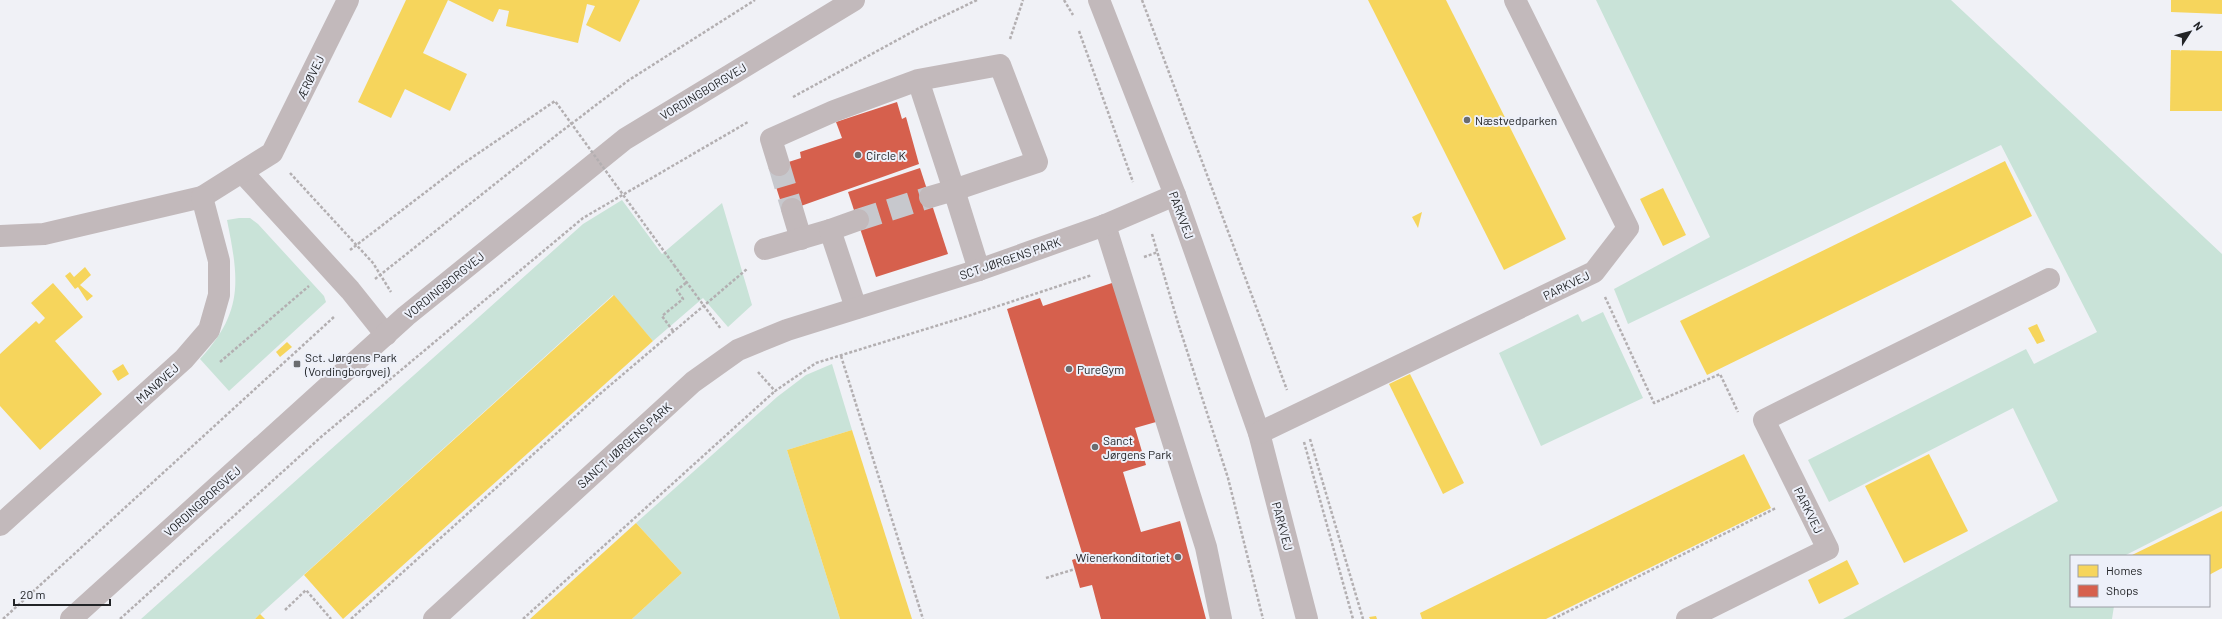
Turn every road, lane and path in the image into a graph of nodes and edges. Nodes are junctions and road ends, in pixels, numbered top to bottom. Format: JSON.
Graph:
{"nodes":[{"id":1,"x":348,"y":0,"type":"edge"},
{"id":2,"x":854,"y":0,"type":"edge"},
{"id":3,"x":977,"y":0,"type":"edge"},
{"id":4,"x":1023,"y":0,"type":"edge"},
{"id":5,"x":1064,"y":0,"type":"edge"},
{"id":6,"x":1099,"y":0,"type":"edge"},
{"id":7,"x":1142,"y":0,"type":"edge"},
{"id":8,"x":1515,"y":0,"type":"edge"},
{"id":9,"x":1076,"y":23,"type":"dead end"},
{"id":10,"x":1078,"y":30,"type":"dead end"},
{"id":11,"x":1000,"y":65,"type":"junction"},
{"id":12,"x":918,"y":80,"type":"junction"},
{"id":13,"x":789,"y":99,"type":"dead end"},
{"id":14,"x":755,"y":118,"type":"dead end"},
{"id":15,"x":272,"y":154,"type":"junction"},
{"id":16,"x":461,"y":165,"type":"dead end"},
{"id":17,"x":779,"y":165,"type":"tunnel mouth"},
{"id":18,"x":242,"y":172,"type":"junction"},
{"id":19,"x":954,"y":190,"type":"junction"},
{"id":20,"x":1175,"y":195,"type":"junction"},
{"id":21,"x":202,"y":197,"type":"junction"},
{"id":22,"x":930,"y":197,"type":"tunnel mouth"},
{"id":23,"x":1142,"y":208,"type":"junction"},
{"id":24,"x":792,"y":209,"type":"tunnel mouth"},
{"id":25,"x":858,"y":220,"type":"tunnel mouth"},
{"id":26,"x":1105,"y":225,"type":"junction"},
{"id":27,"x":830,"y":230,"type":"junction"},
{"id":28,"x":0,"y":236,"type":"edge"},
{"id":29,"x":801,"y":239,"type":"junction"},
{"id":30,"x":765,"y":249,"type":"joint"},
{"id":31,"x":1158,"y":252,"type":"junction"},
{"id":32,"x":1118,"y":266,"type":"junction"},
{"id":33,"x":979,"y":270,"type":"junction"},
{"id":34,"x":1594,"y":272,"type":"junction"},
{"id":35,"x":2049,"y":279,"type":"dead end"},
{"id":36,"x":687,"y":282,"type":"junction"},
{"id":37,"x":704,"y":306,"type":"junction"},
{"id":38,"x":849,"y":311,"type":"junction"},
{"id":39,"x":406,"y":316,"type":"junction"},
{"id":40,"x":673,"y":331,"type":"junction"},
{"id":41,"x":386,"y":335,"type":"junction"},
{"id":42,"x":738,"y":350,"type":"junction"},
{"id":43,"x":840,"y":356,"type":"junction"},
{"id":44,"x":775,"y":391,"type":"junction"},
{"id":45,"x":1299,"y":414,"type":"junction"},
{"id":46,"x":1764,"y":420,"type":"junction"},
{"id":47,"x":1259,"y":433,"type":"junction"},
{"id":48,"x":1781,"y":506,"type":"dead end"},
{"id":49,"x":0,"y":525,"type":"edge"},
{"id":50,"x":1075,"y":569,"type":"dead end"},
{"id":51,"x":1046,"y":578,"type":"dead end"},
{"id":52,"x":285,"y":610,"type":"dead end"},
{"id":53,"x":72,"y":619,"type":"edge"},
{"id":54,"x":120,"y":619,"type":"edge"},
{"id":55,"x":331,"y":619,"type":"edge"},
{"id":56,"x":351,"y":619,"type":"edge"},
{"id":57,"x":434,"y":619,"type":"edge"},
{"id":58,"x":523,"y":619,"type":"edge"},
{"id":59,"x":922,"y":619,"type":"edge"},
{"id":60,"x":1220,"y":619,"type":"edge"},
{"id":61,"x":1263,"y":619,"type":"edge"},
{"id":62,"x":1307,"y":619,"type":"edge"},
{"id":63,"x":1353,"y":619,"type":"edge"},
{"id":64,"x":1363,"y":619,"type":"edge"},
{"id":65,"x":1553,"y":619,"type":"edge"},
{"id":66,"x":1687,"y":619,"type":"edge"}],
"edges":[{"from":1,"to":15,"type":"street","name":"ÆRØVEJ"},
{"from":2,"to":39,"type":"street","name":"VORDINGBORGVEJ"},
{"from":3,"to":13,"type":"path"},
{"from":4,"to":11,"type":"path"},
{"from":5,"to":9,"type":"path"},
{"from":6,"to":20,"type":"street","name":"PARKVEJ"},
{"from":7,"to":45,"type":"path"},
{"from":8,"to":34,"type":"street","name":"PARKVEJ"},
{"from":10,"to":23,"type":"path"},
{"from":11,"to":12,"type":"street"},
{"from":11,"to":19,"type":"street"},
{"from":12,"to":17,"type":"street"},
{"from":12,"to":19,"type":"street"},
{"from":14,"to":54,"type":"path"},
{"from":15,"to":18,"type":"street"},
{"from":15,"to":39,"type":"path"},
{"from":16,"to":36,"type":"path","bridge":true},
{"from":18,"to":21,"type":"street"},
{"from":18,"to":41,"type":"street"},
{"from":19,"to":22,"type":"street"},
{"from":19,"to":33,"type":"street"},
{"from":20,"to":23,"type":"street","name":"SCT JØRGENS PARK"},
{"from":20,"to":47,"type":"street","name":"PARKVEJ"},
{"from":21,"to":28,"type":"street"},
{"from":21,"to":49,"type":"street","name":"MANØVEJ"},
{"from":23,"to":26,"type":"street","name":"SCT JØRGENS PARK"},
{"from":23,"to":31,"type":"path"},
{"from":24,"to":29,"type":"street"},
{"from":25,"to":27,"type":"street"},
{"from":26,"to":32,"type":"street"},
{"from":26,"to":33,"type":"street","name":"SCT JØRGENS PARK"},
{"from":27,"to":29,"type":"street"},
{"from":27,"to":38,"type":"street"},
{"from":29,"to":30,"type":"street"},
{"from":30,"to":37,"type":"path"},
{"from":31,"to":32,"type":"path"},
{"from":31,"to":61,"type":"path"},
{"from":32,"to":43,"type":"path"},
{"from":32,"to":60,"type":"street"},
{"from":33,"to":38,"type":"street","name":"SCT JØRGENS PARK"},
{"from":34,"to":45,"type":"street","name":"PARKVEJ"},
{"from":34,"to":46,"type":"path"},
{"from":35,"to":46,"type":"street"},
{"from":36,"to":37,"type":"path"},
{"from":36,"to":40,"type":"path"},
{"from":37,"to":40,"type":"path"},
{"from":37,"to":42,"type":"path"},
{"from":38,"to":42,"type":"street","name":"SANCT JØRGENS PARK"},
{"from":39,"to":41,"type":"street","name":"VORDINGBORGVEJ"},
{"from":40,"to":56,"type":"path"},
{"from":41,"to":53,"type":"street","name":"VORDINGBORGVEJ"},
{"from":42,"to":44,"type":"path"},
{"from":42,"to":57,"type":"street","name":"SANCT JØRGENS PARK"},
{"from":43,"to":44,"type":"path"},
{"from":43,"to":59,"type":"path"},
{"from":44,"to":58,"type":"path"},
{"from":45,"to":47,"type":"street","name":"PARKVEJ"},
{"from":45,"to":63,"type":"path"},
{"from":45,"to":64,"type":"path"},
{"from":46,"to":66,"type":"street","name":"PARKVEJ"},
{"from":47,"to":62,"type":"street","name":"PARKVEJ"},
{"from":48,"to":65,"type":"path"},
{"from":50,"to":51,"type":"path"},
{"from":52,"to":55,"type":"path"}]}
